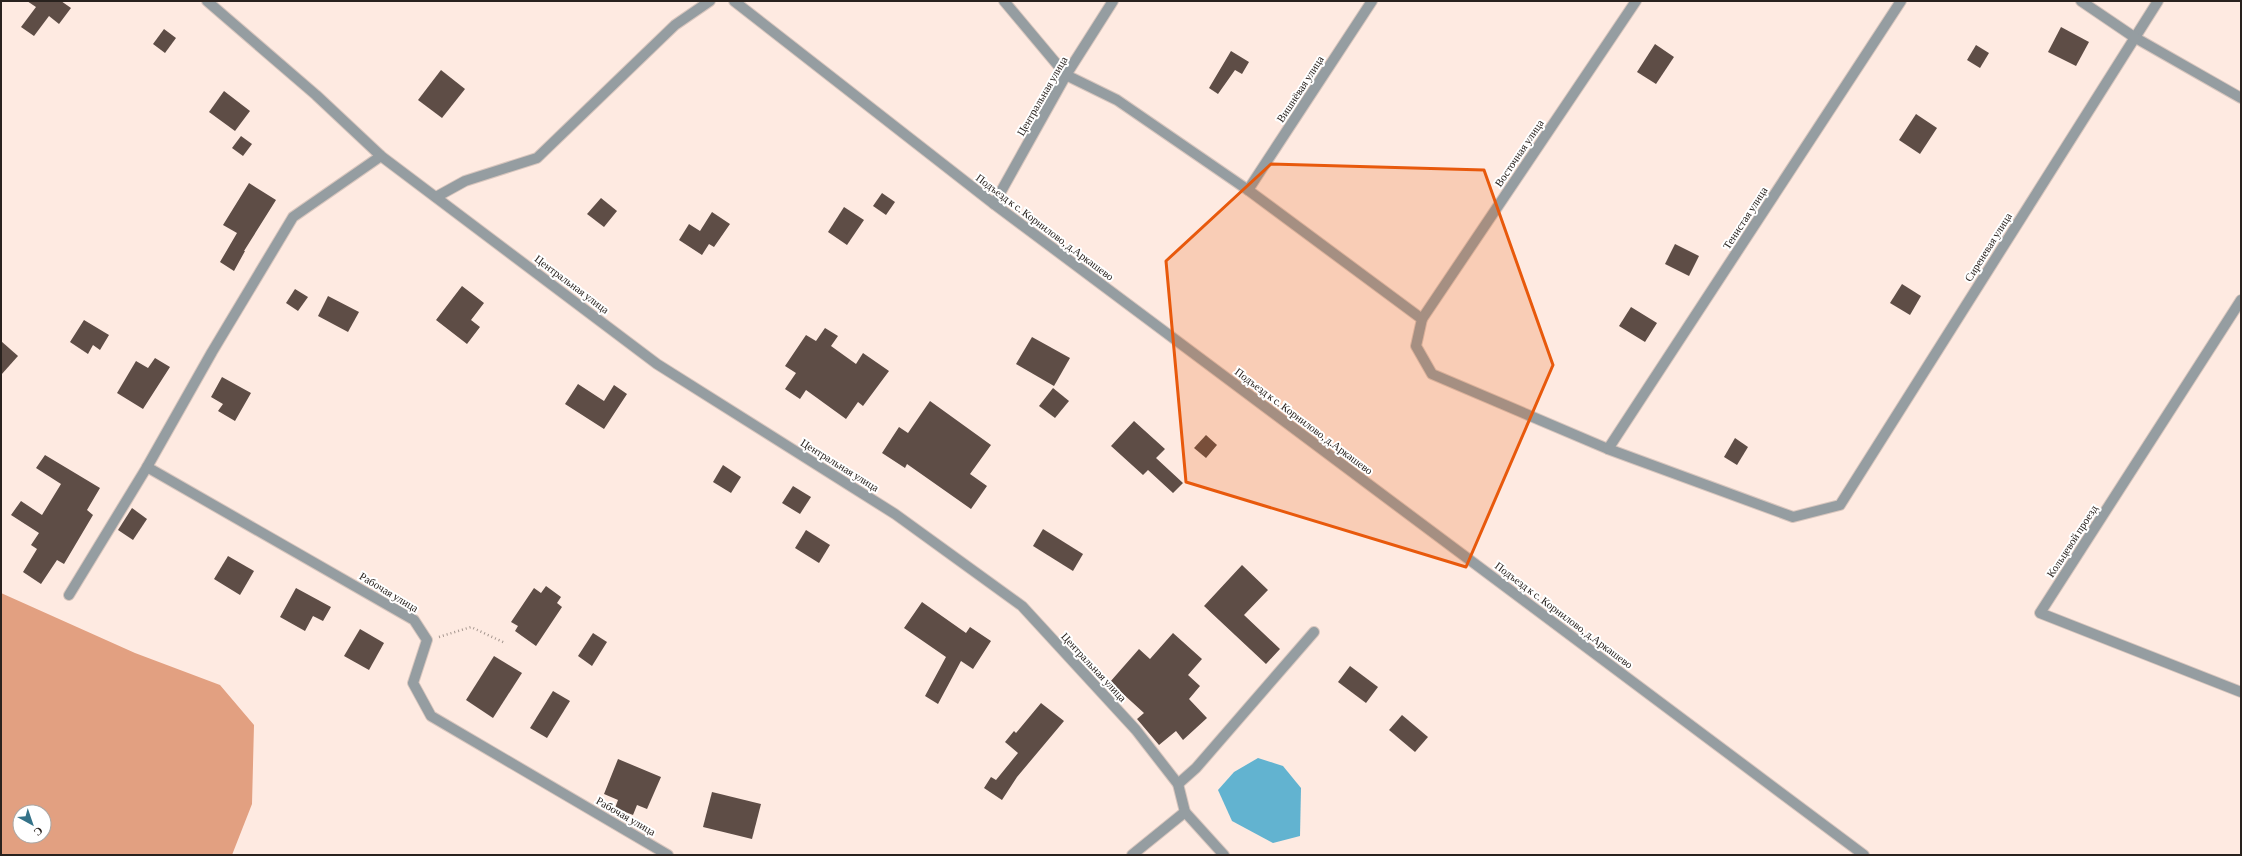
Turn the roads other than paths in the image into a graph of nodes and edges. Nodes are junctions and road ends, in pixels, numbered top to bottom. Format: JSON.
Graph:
{"nodes":[{"id":1,"x":207,"y":1,"type":"edge"},
{"id":2,"x":710,"y":1,"type":"edge"},
{"id":3,"x":734,"y":1,"type":"edge"},
{"id":4,"x":1004,"y":1,"type":"edge"},
{"id":5,"x":1113,"y":1,"type":"edge"},
{"id":6,"x":1372,"y":1,"type":"edge"},
{"id":7,"x":1636,"y":1,"type":"edge"},
{"id":8,"x":1901,"y":1,"type":"edge"},
{"id":9,"x":2081,"y":1,"type":"edge"},
{"id":10,"x":2158,"y":1,"type":"edge"},
{"id":11,"x":2134,"y":36,"type":"junction"},
{"id":12,"x":1066,"y":76,"type":"junction"},
{"id":13,"x":2241,"y":98,"type":"edge"},
{"id":14,"x":381,"y":156,"type":"junction"},
{"id":15,"x":1248,"y":190,"type":"junction"},
{"id":16,"x":436,"y":197,"type":"junction"},
{"id":17,"x":994,"y":204,"type":"junction"},
{"id":18,"x":2241,"y":300,"type":"edge"},
{"id":19,"x":1422,"y":319,"type":"junction"},
{"id":20,"x":1608,"y":449,"type":"junction"},
{"id":21,"x":147,"y":467,"type":"junction"},
{"id":22,"x":69,"y":595,"type":"dead end"},
{"id":23,"x":1314,"y":632,"type":"dead end"},
{"id":24,"x":2241,"y":692,"type":"edge"},
{"id":25,"x":1178,"y":784,"type":"junction"},
{"id":26,"x":1185,"y":812,"type":"junction"},
{"id":27,"x":668,"y":855,"type":"edge"},
{"id":28,"x":1132,"y":855,"type":"edge"},
{"id":29,"x":1224,"y":855,"type":"edge"},
{"id":30,"x":1864,"y":855,"type":"edge"}],
"edges":[{"from":1,"to":14,"type":"street","name":"Центральная улица"},
{"from":2,"to":16,"type":"street"},
{"from":3,"to":17,"type":"street","name":"Подъезд к с. Корнилово, д.Аркашево"},
{"from":4,"to":12,"type":"street"},
{"from":5,"to":12,"type":"street","name":"Центральная улица"},
{"from":6,"to":15,"type":"street","name":"Вишнёвая улица"},
{"from":7,"to":19,"type":"street","name":"Восточная улица"},
{"from":8,"to":20,"type":"street","name":"Тенистая улица"},
{"from":9,"to":11,"type":"street"},
{"from":10,"to":11,"type":"street","name":"Сиреневая улица"},
{"from":11,"to":13,"type":"street"},
{"from":11,"to":20,"type":"street","name":"Сиреневая улица"},
{"from":12,"to":15,"type":"street"},
{"from":12,"to":17,"type":"street","name":"Центральная улица"},
{"from":14,"to":16,"type":"street","name":"Центральная улица"},
{"from":14,"to":21,"type":"street"},
{"from":15,"to":19,"type":"street"},
{"from":16,"to":25,"type":"street","name":"Центральная улица"},
{"from":17,"to":30,"type":"street","name":"Подъезд к с. Корнилово, д.Аркашево"},
{"from":18,"to":24,"type":"street","name":"Кольцевой проезд"},
{"from":19,"to":20,"type":"street"},
{"from":21,"to":22,"type":"street"},
{"from":21,"to":27,"type":"street","name":"Рабочая улица"},
{"from":23,"to":25,"type":"street"},
{"from":25,"to":26,"type":"street","name":"Центральная улица"},
{"from":26,"to":28,"type":"street"},
{"from":26,"to":29,"type":"street","name":"Центральная улица"}]}
